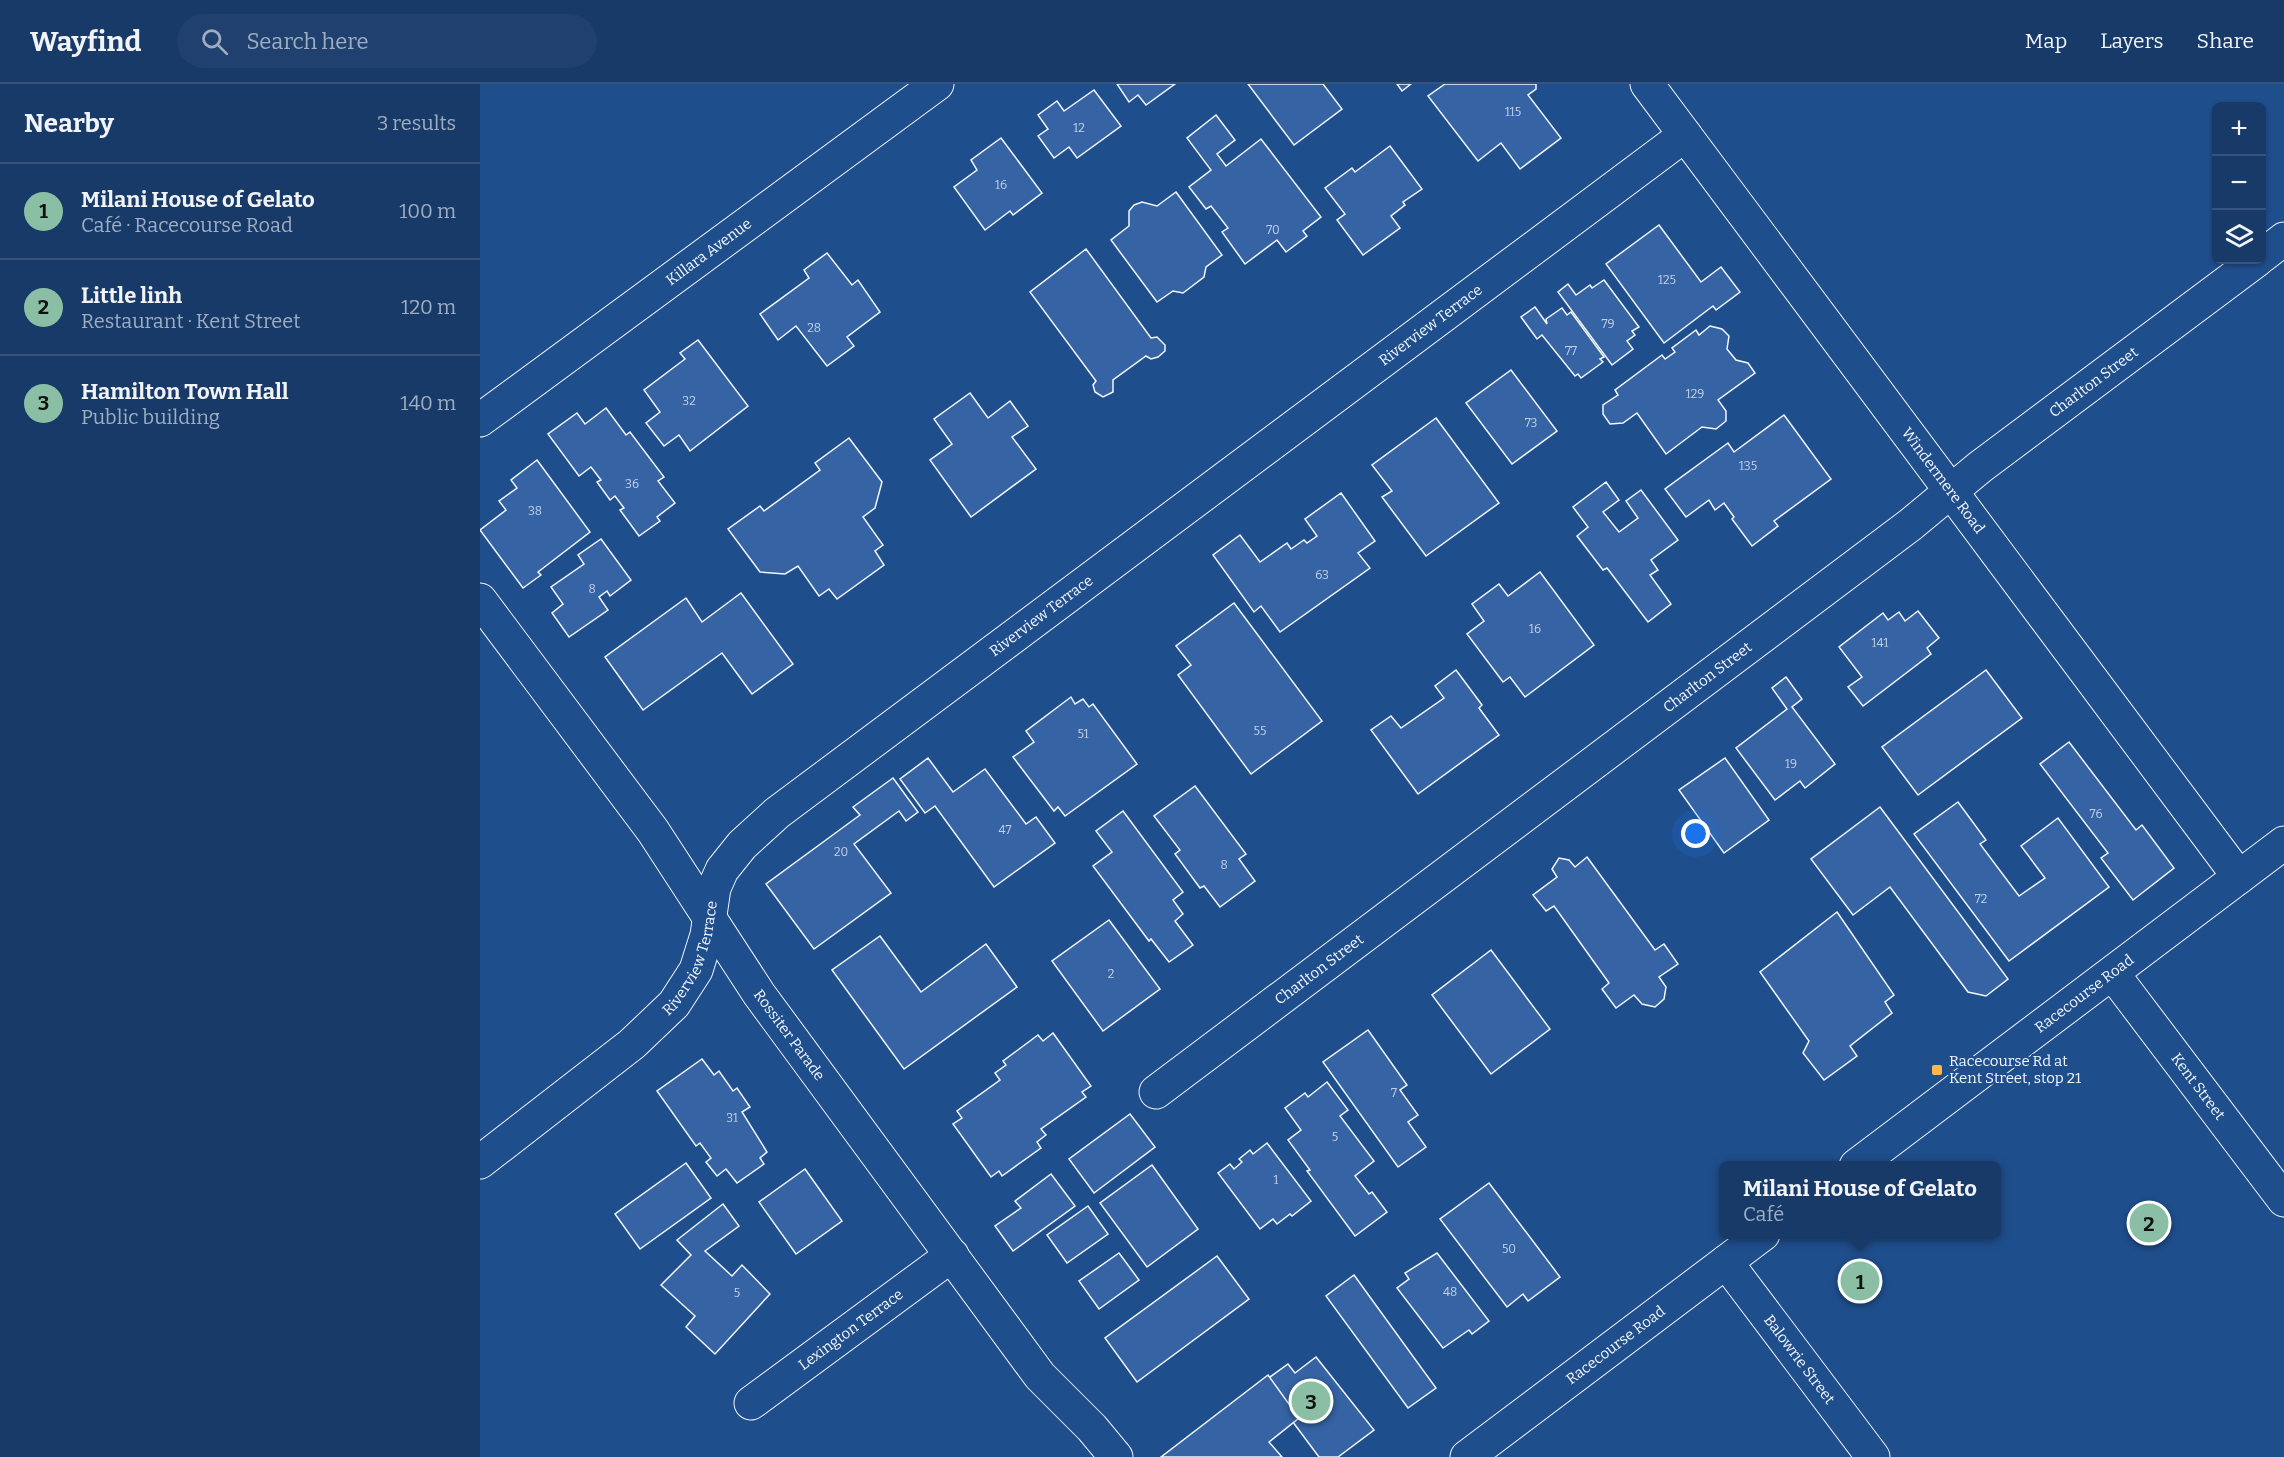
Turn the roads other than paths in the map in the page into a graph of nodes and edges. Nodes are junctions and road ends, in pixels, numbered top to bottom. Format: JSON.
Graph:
{"nodes":[{"id":1,"x":938,"y":84,"type":"edge"},
{"id":2,"x":1647,"y":84,"type":"edge"},
{"id":3,"x":1685,"y":135,"type":"junction"},
{"id":4,"x":2284,"y":239,"type":"edge"},
{"id":5,"x":2266,"y":253,"type":"edge"},
{"id":6,"x":2252,"y":264,"type":"edge"},
{"id":7,"x":480,"y":420,"type":"edge"},
{"id":8,"x":1951,"y":492,"type":"junction"},
{"id":9,"x":480,"y":600,"type":"edge"},
{"id":10,"x":2284,"y":843,"type":"edge"},
{"id":11,"x":2239,"y":877,"type":"junction"},
{"id":12,"x":709,"y":916,"type":"junction"},
{"id":13,"x":2114,"y":974,"type":"junction"},
{"id":14,"x":1156,"y":1092,"type":"dead end"},
{"id":15,"x":1863,"y":1161,"type":"edge"},
{"id":16,"x":480,"y":1162,"type":"edge"},
{"id":17,"x":2284,"y":1200,"type":"edge"},
{"id":18,"x":1756,"y":1239,"type":"edge"},
{"id":19,"x":952,"y":1255,"type":"junction"},
{"id":20,"x":1726,"y":1262,"type":"junction"},
{"id":21,"x":751,"y":1403,"type":"dead end"},
{"id":22,"x":1116,"y":1457,"type":"edge"},
{"id":23,"x":1467,"y":1457,"type":"edge"},
{"id":24,"x":1873,"y":1457,"type":"edge"}],
"edges":[{"from":1,"to":7,"type":"street","name":"Killara Avenue"},
{"from":2,"to":3,"type":"street","name":"Windermere Road"},
{"from":3,"to":8,"type":"street","name":"Windermere Road"},
{"from":3,"to":12,"type":"street","name":"Riverview Terrace"},
{"from":4,"to":5,"type":"street"},
{"from":6,"to":8,"type":"street","name":"Charlton Street"},
{"from":8,"to":11,"type":"street","name":"Windermere Road"},
{"from":8,"to":14,"type":"street","name":"Charlton Street"},
{"from":9,"to":12,"type":"street","name":"Rossiter Parade"},
{"from":10,"to":11,"type":"street","name":"Racecourse Road"},
{"from":11,"to":13,"type":"street","name":"Racecourse Road"},
{"from":12,"to":16,"type":"street","name":"Riverview Terrace"},
{"from":12,"to":19,"type":"street","name":"Rossiter Parade"},
{"from":13,"to":15,"type":"street","name":"Racecourse Road"},
{"from":13,"to":17,"type":"street","name":"Kent Street"},
{"from":18,"to":20,"type":"street","name":"Racecourse Road"},
{"from":19,"to":21,"type":"street","name":"Lexington Terrace"},
{"from":19,"to":22,"type":"street","name":"Rossiter Parade"},
{"from":20,"to":23,"type":"street","name":"Racecourse Road"},
{"from":20,"to":24,"type":"street","name":"Balowrie Street"}]}
